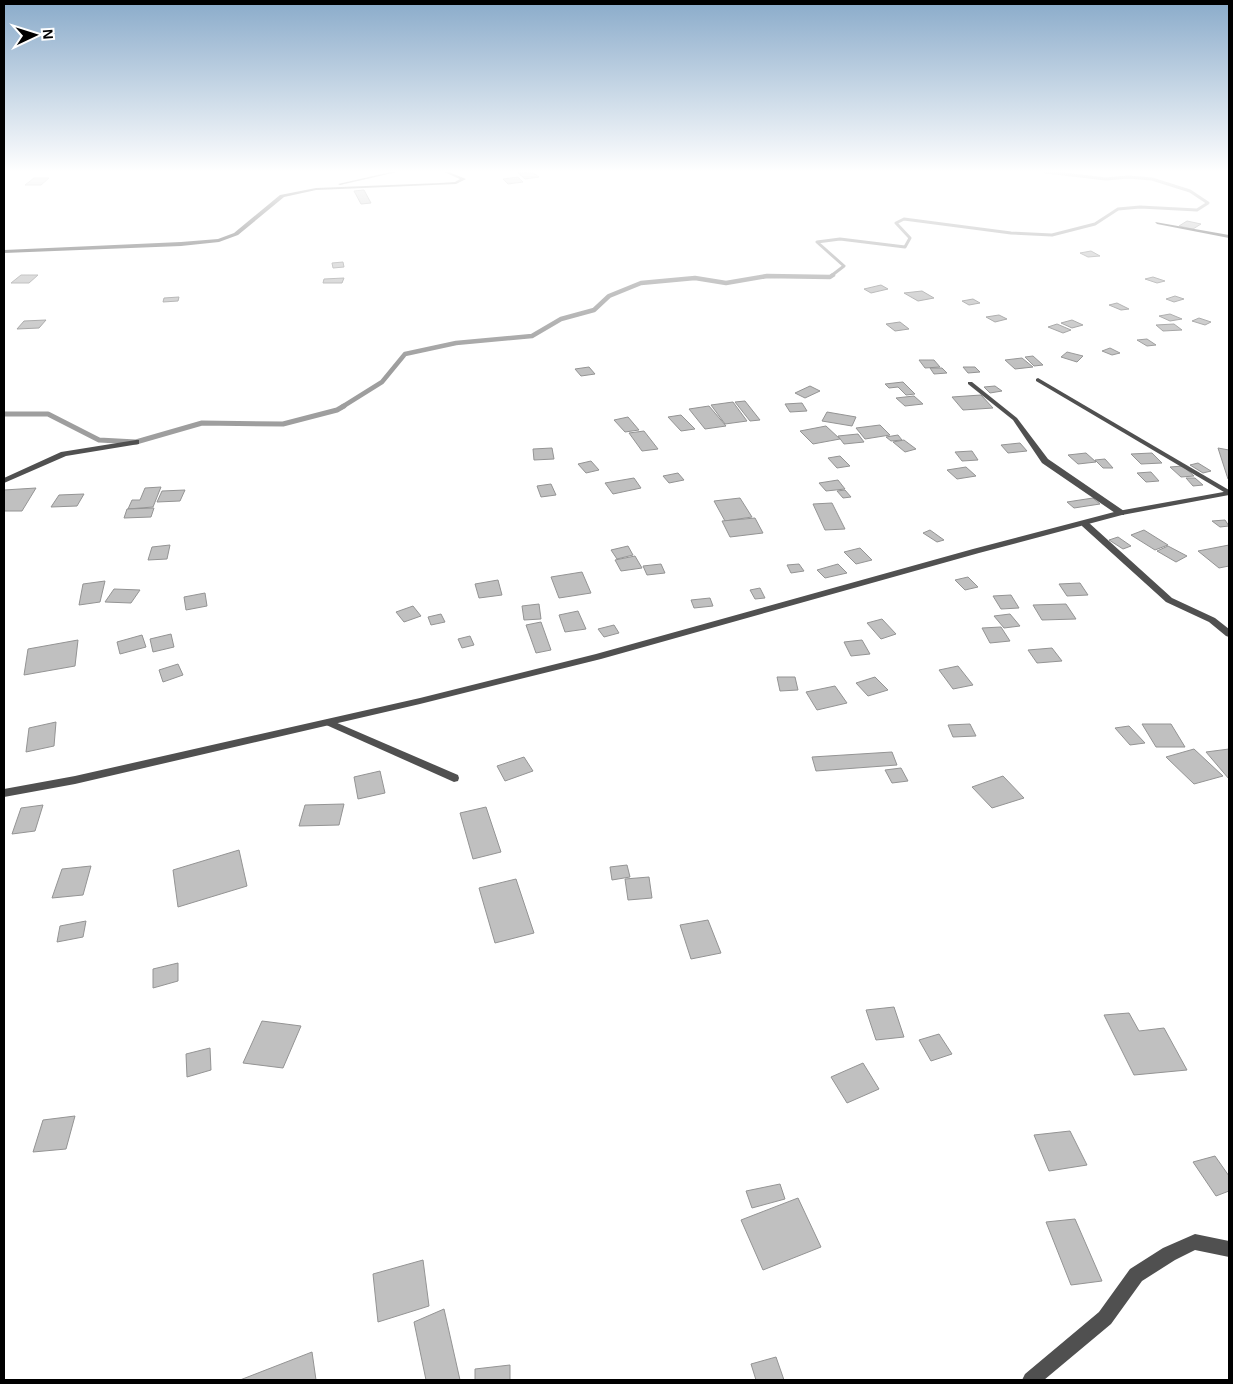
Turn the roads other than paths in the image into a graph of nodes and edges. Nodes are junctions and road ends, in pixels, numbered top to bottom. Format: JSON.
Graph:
{"nodes":[{"id":1,"x":229,"y":237,"type":"edge"},
{"id":2,"x":4,"y":252,"type":"edge"},
{"id":3,"x":1038,"y":380,"type":"dead end"},
{"id":4,"x":970,"y":383,"type":"dead end"},
{"id":5,"x":136,"y":442,"type":"dead end"},
{"id":6,"x":4,"y":481,"type":"edge"},
{"id":7,"x":1229,"y":494,"type":"edge"},
{"id":8,"x":1121,"y":513,"type":"junction"},
{"id":9,"x":1085,"y":524,"type":"junction"},
{"id":10,"x":1229,"y":634,"type":"edge"},
{"id":11,"x":328,"y":722,"type":"junction"},
{"id":12,"x":454,"y":778,"type":"dead end"},
{"id":13,"x":4,"y":793,"type":"edge"},
{"id":14,"x":1229,"y":1249,"type":"edge"},
{"id":15,"x":1031,"y":1380,"type":"edge"}],
"edges":[{"from":1,"to":2,"type":"street"},
{"from":3,"to":7,"type":"street"},
{"from":4,"to":8,"type":"street"},
{"from":5,"to":6,"type":"street"},
{"from":7,"to":8,"type":"street"},
{"from":8,"to":9,"type":"street"},
{"from":9,"to":10,"type":"street"},
{"from":9,"to":11,"type":"street"},
{"from":11,"to":12,"type":"street"},
{"from":11,"to":13,"type":"street"},
{"from":14,"to":15,"type":"street"}]}
